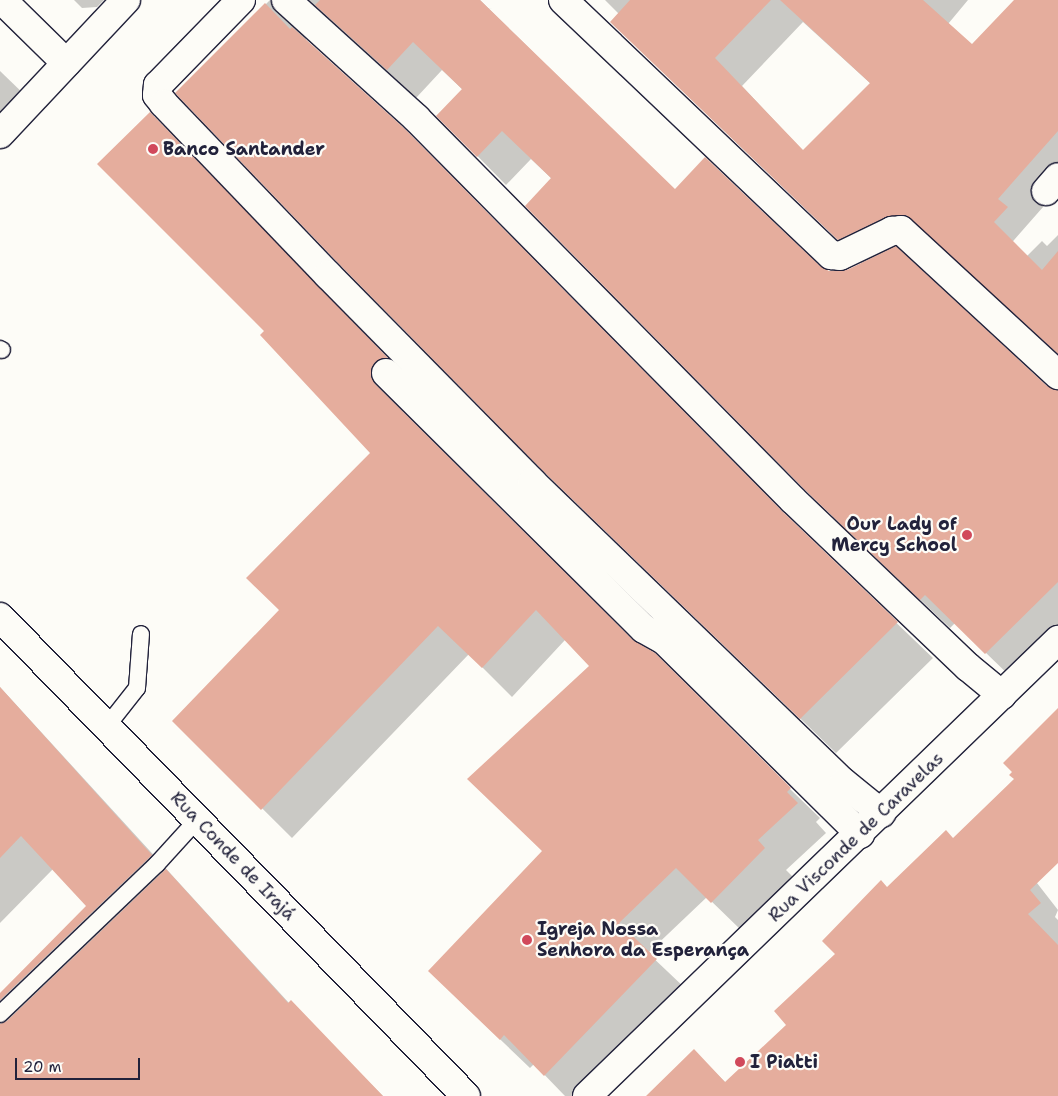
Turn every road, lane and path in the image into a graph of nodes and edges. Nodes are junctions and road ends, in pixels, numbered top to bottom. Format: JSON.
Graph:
{"nodes":[{"id":1,"x":2,"y":0,"type":"edge"},
{"id":2,"x":126,"y":0,"type":"edge"},
{"id":3,"x":241,"y":0,"type":"edge"},
{"id":4,"x":286,"y":0,"type":"edge"},
{"id":5,"x":563,"y":0,"type":"edge"},
{"id":6,"x":66,"y":63,"type":"junction"},
{"id":7,"x":0,"y":134,"type":"edge"},
{"id":8,"x":386,"y":372,"type":"dead end"},
{"id":9,"x":1058,"y":375,"type":"edge"},
{"id":10,"x":0,"y":617,"type":"edge"},
{"id":11,"x":141,"y":634,"type":"dead end"},
{"id":12,"x":1058,"y":640,"type":"edge"},
{"id":13,"x":1002,"y":694,"type":"junction"},
{"id":14,"x":106,"y":726,"type":"junction"},
{"id":15,"x":881,"y":813,"type":"junction"},
{"id":16,"x":197,"y":820,"type":"junction"},
{"id":17,"x":860,"y":834,"type":"junction"},
{"id":18,"x":0,"y":1014,"type":"edge"},
{"id":19,"x":466,"y":1096,"type":"edge"},
{"id":20,"x":587,"y":1096,"type":"edge"}],
"edges":[{"from":1,"to":6,"type":"street"},
{"from":2,"to":6,"type":"street"},
{"from":3,"to":15,"type":"street"},
{"from":4,"to":13,"type":"street"},
{"from":5,"to":9,"type":"street"},
{"from":6,"to":7,"type":"street"},
{"from":8,"to":17,"type":"street"},
{"from":10,"to":14,"type":"street","name":"Rua Conde de Irajá"},
{"from":11,"to":14,"type":"lane"},
{"from":12,"to":13,"type":"street","name":"Rua Visconde de Caravelas"},
{"from":13,"to":15,"type":"street","name":"Rua Visconde de Caravelas"},
{"from":14,"to":16,"type":"street","name":"Rua Conde de Irajá"},
{"from":15,"to":17,"type":"street","name":"Rua Visconde de Caravelas"},
{"from":16,"to":18,"type":"lane"},
{"from":16,"to":19,"type":"street","name":"Rua Conde de Irajá"},
{"from":17,"to":20,"type":"street","name":"Rua Visconde de Caravelas"}]}
